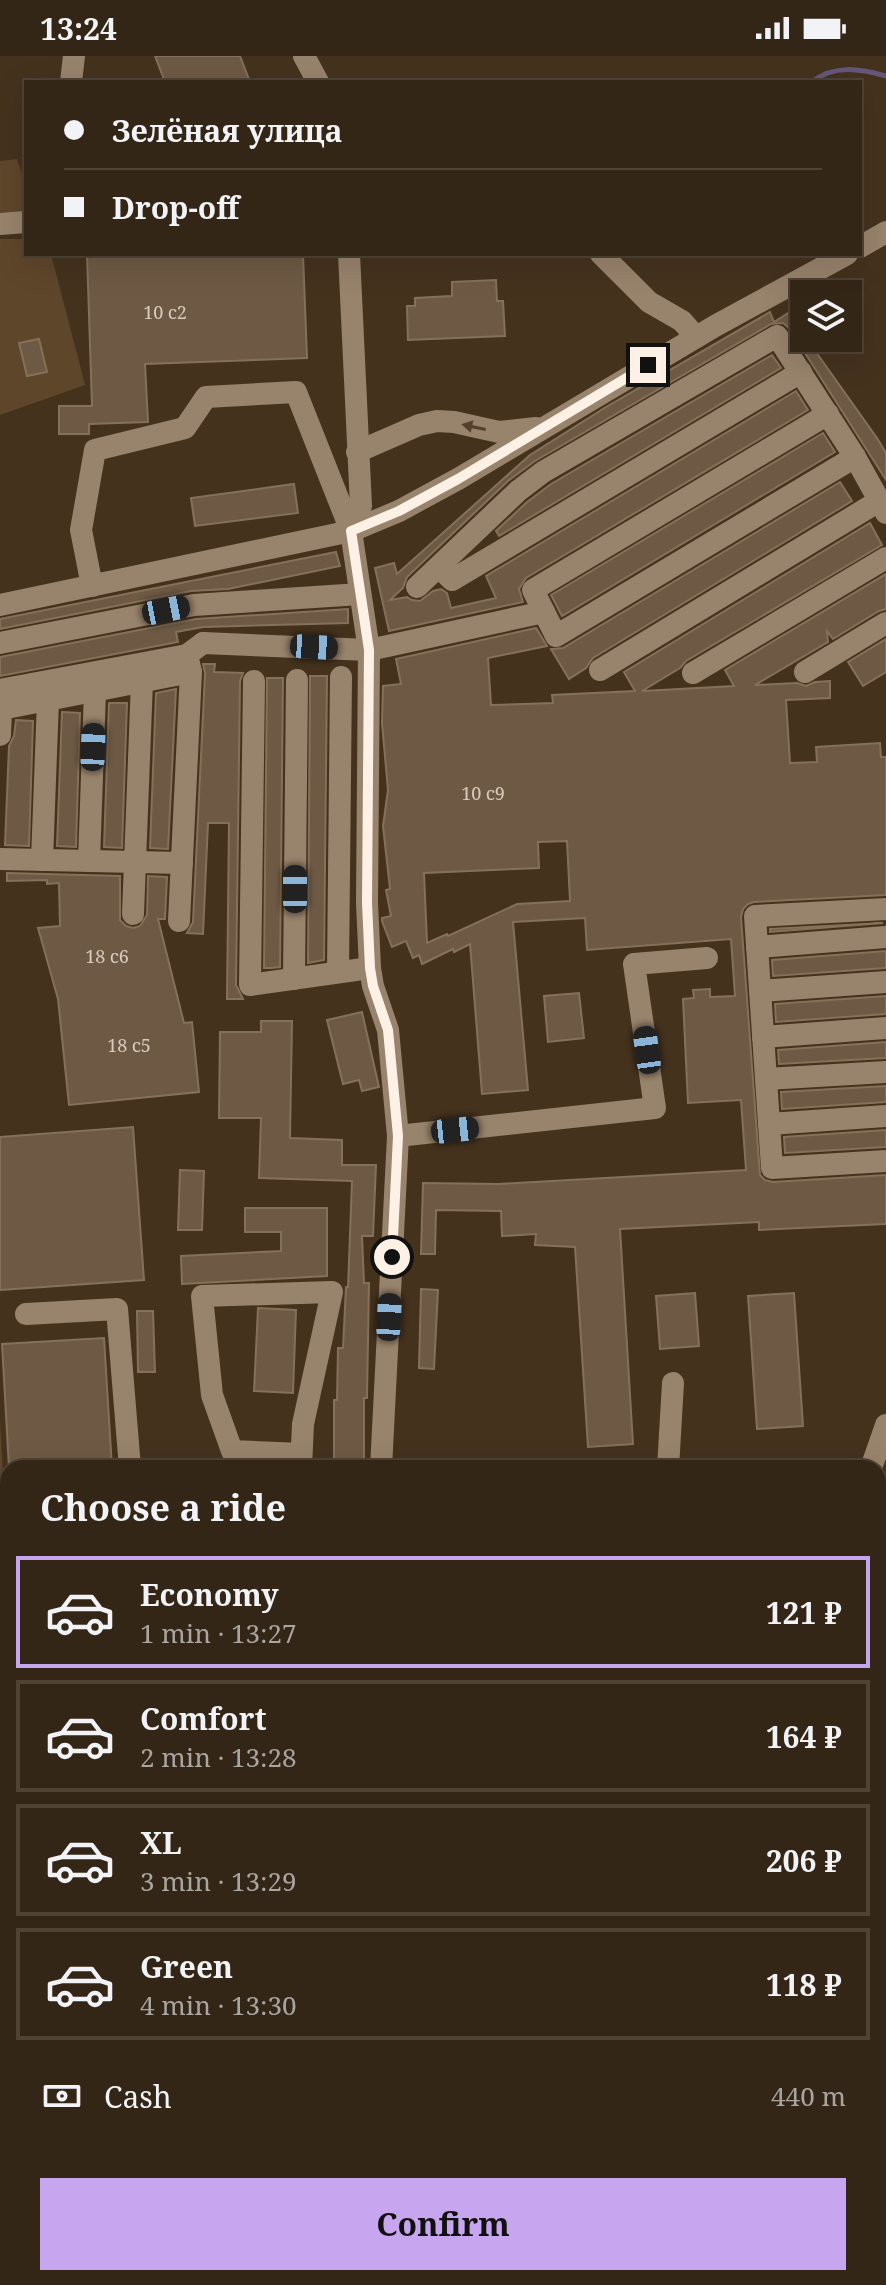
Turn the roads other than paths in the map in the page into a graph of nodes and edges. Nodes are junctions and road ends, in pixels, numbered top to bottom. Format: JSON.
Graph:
{"nodes":[{"id":1,"x":74,"y":56,"type":"edge"},
{"id":2,"x":304,"y":56,"type":"edge"},
{"id":3,"x":71,"y":80,"type":"edge"},
{"id":4,"x":317,"y":80,"type":"edge"},
{"id":5,"x":24,"y":222,"type":"edge"},
{"id":6,"x":0,"y":224,"type":"edge"},
{"id":7,"x":886,"y":232,"type":"edge"},
{"id":8,"x":862,"y":246,"type":"edge"},
{"id":9,"x":349,"y":256,"type":"edge"},
{"id":10,"x":603,"y":256,"type":"edge"},
{"id":11,"x":843,"y":256,"type":"edge"},
{"id":12,"x":696,"y":337,"type":"junction"},
{"id":13,"x":801,"y":372,"type":"junction"},
{"id":14,"x":828,"y":414,"type":"junction"},
{"id":15,"x":551,"y":424,"type":"junction"},
{"id":16,"x":357,"y":452,"type":"junction"},
{"id":17,"x":855,"y":457,"type":"junction"},
{"id":18,"x":883,"y":507,"type":"edge"},
{"id":19,"x":351,"y":531,"type":"junction"},
{"id":20,"x":886,"y":558,"type":"edge"},
{"id":21,"x":439,"y":567,"type":"junction"},
{"id":22,"x":92,"y":586,"type":"junction"},
{"id":23,"x":417,"y":587,"type":"dead end"},
{"id":24,"x":360,"y":594,"type":"junction"},
{"id":25,"x":0,"y":605,"type":"edge"},
{"id":26,"x":194,"y":605,"type":"junction"},
{"id":27,"x":544,"y":612,"type":"junction"},
{"id":28,"x":886,"y":623,"type":"edge"},
{"id":29,"x":0,"y":643,"type":"edge"},
{"id":30,"x":369,"y":650,"type":"junction"},
{"id":31,"x":194,"y":656,"type":"junction"},
{"id":32,"x":600,"y":670,"type":"dead end"},
{"id":33,"x":805,"y":672,"type":"dead end"},
{"id":34,"x":693,"y":673,"type":"dead end"},
{"id":35,"x":341,"y":677,"type":"dead end"},
{"id":36,"x":297,"y":680,"type":"dead end"},
{"id":37,"x":142,"y":681,"type":"junction"},
{"id":38,"x":254,"y":681,"type":"dead end"},
{"id":39,"x":0,"y":690,"type":"edge"},
{"id":40,"x":95,"y":691,"type":"junction"},
{"id":41,"x":48,"y":700,"type":"junction"},
{"id":42,"x":0,"y":735,"type":"edge"},
{"id":43,"x":0,"y":859,"type":"edge"},
{"id":44,"x":42,"y":860,"type":"junction"},
{"id":45,"x":89,"y":861,"type":"junction"},
{"id":46,"x":135,"y":862,"type":"junction"},
{"id":47,"x":182,"y":863,"type":"junction"},
{"id":48,"x":886,"y":909,"type":"edge"},
{"id":49,"x":133,"y":914,"type":"dead end"},
{"id":50,"x":179,"y":921,"type":"dead end"},
{"id":51,"x":886,"y":937,"type":"edge"},
{"id":52,"x":757,"y":947,"type":"junction"},
{"id":53,"x":707,"y":958,"type":"dead end"},
{"id":54,"x":370,"y":968,"type":"junction"},
{"id":55,"x":338,"y":972,"type":"junction"},
{"id":56,"x":294,"y":979,"type":"junction"},
{"id":57,"x":886,"y":982,"type":"edge"},
{"id":58,"x":760,"y":991,"type":"junction"},
{"id":59,"x":886,"y":1028,"type":"edge"},
{"id":60,"x":763,"y":1037,"type":"junction"},
{"id":61,"x":886,"y":1072,"type":"edge"},
{"id":62,"x":766,"y":1079,"type":"junction"},
{"id":63,"x":886,"y":1116,"type":"edge"},
{"id":64,"x":769,"y":1124,"type":"junction"},
{"id":65,"x":398,"y":1136,"type":"junction"},
{"id":66,"x":886,"y":1161,"type":"edge"},
{"id":67,"x":26,"y":1314,"type":"dead end"},
{"id":68,"x":673,"y":1383,"type":"dead end"},
{"id":69,"x":886,"y":1425,"type":"edge"},
{"id":70,"x":129,"y":1460,"type":"edge"},
{"id":71,"x":294,"y":1460,"type":"edge"},
{"id":72,"x":301,"y":1460,"type":"edge"},
{"id":73,"x":381,"y":1460,"type":"edge"},
{"id":74,"x":668,"y":1460,"type":"edge"},
{"id":75,"x":874,"y":1460,"type":"edge"}],
"edges":[{"from":1,"to":3,"type":"street"},
{"from":2,"to":4,"type":"street"},
{"from":5,"to":6,"type":"street"},
{"from":7,"to":8,"type":"street"},
{"from":9,"to":16,"type":"street"},
{"from":10,"to":12,"type":"street"},
{"from":11,"to":12,"type":"street"},
{"from":12,"to":15,"type":"street"},
{"from":13,"to":14,"type":"street"},
{"from":13,"to":21,"type":"street"},
{"from":13,"to":21,"type":"street"},
{"from":14,"to":17,"type":"street"},
{"from":14,"to":27,"type":"street"},
{"from":15,"to":16,"type":"street","one_way":true},
{"from":15,"to":19,"type":"street"},
{"from":16,"to":19,"type":"street"},
{"from":17,"to":18,"type":"street"},
{"from":17,"to":27,"type":"street"},
{"from":18,"to":32,"type":"street"},
{"from":19,"to":22,"type":"street"},
{"from":19,"to":22,"type":"street"},
{"from":19,"to":24,"type":"street"},
{"from":20,"to":34,"type":"street"},
{"from":21,"to":23,"type":"street"},
{"from":22,"to":25,"type":"street"},
{"from":24,"to":26,"type":"street"},
{"from":24,"to":30,"type":"street"},
{"from":26,"to":29,"type":"street"},
{"from":26,"to":31,"type":"street"},
{"from":27,"to":30,"type":"street"},
{"from":28,"to":33,"type":"street"},
{"from":30,"to":31,"type":"street"},
{"from":30,"to":54,"type":"street"},
{"from":31,"to":37,"type":"street"},
{"from":31,"to":39,"type":"street"},
{"from":31,"to":47,"type":"street"},
{"from":35,"to":55,"type":"street"},
{"from":36,"to":56,"type":"street"},
{"from":37,"to":40,"type":"street"},
{"from":37,"to":46,"type":"street"},
{"from":38,"to":56,"type":"street"},
{"from":40,"to":41,"type":"street"},
{"from":40,"to":45,"type":"street"},
{"from":41,"to":42,"type":"street"},
{"from":41,"to":44,"type":"street"},
{"from":43,"to":44,"type":"street"},
{"from":44,"to":45,"type":"street"},
{"from":45,"to":46,"type":"street"},
{"from":46,"to":47,"type":"street"},
{"from":46,"to":49,"type":"street"},
{"from":47,"to":50,"type":"street"},
{"from":48,"to":52,"type":"street"},
{"from":51,"to":52,"type":"street"},
{"from":52,"to":58,"type":"street"},
{"from":53,"to":65,"type":"street"},
{"from":54,"to":55,"type":"street"},
{"from":54,"to":65,"type":"street"},
{"from":55,"to":56,"type":"street"},
{"from":57,"to":58,"type":"street"},
{"from":58,"to":60,"type":"street"},
{"from":59,"to":60,"type":"street"},
{"from":60,"to":62,"type":"street"},
{"from":61,"to":62,"type":"street"},
{"from":62,"to":64,"type":"street"},
{"from":63,"to":64,"type":"street"},
{"from":64,"to":66,"type":"street"},
{"from":65,"to":73,"type":"street"},
{"from":67,"to":70,"type":"street"},
{"from":68,"to":74,"type":"street"},
{"from":69,"to":75,"type":"street"},
{"from":71,"to":72,"type":"street"}]}
